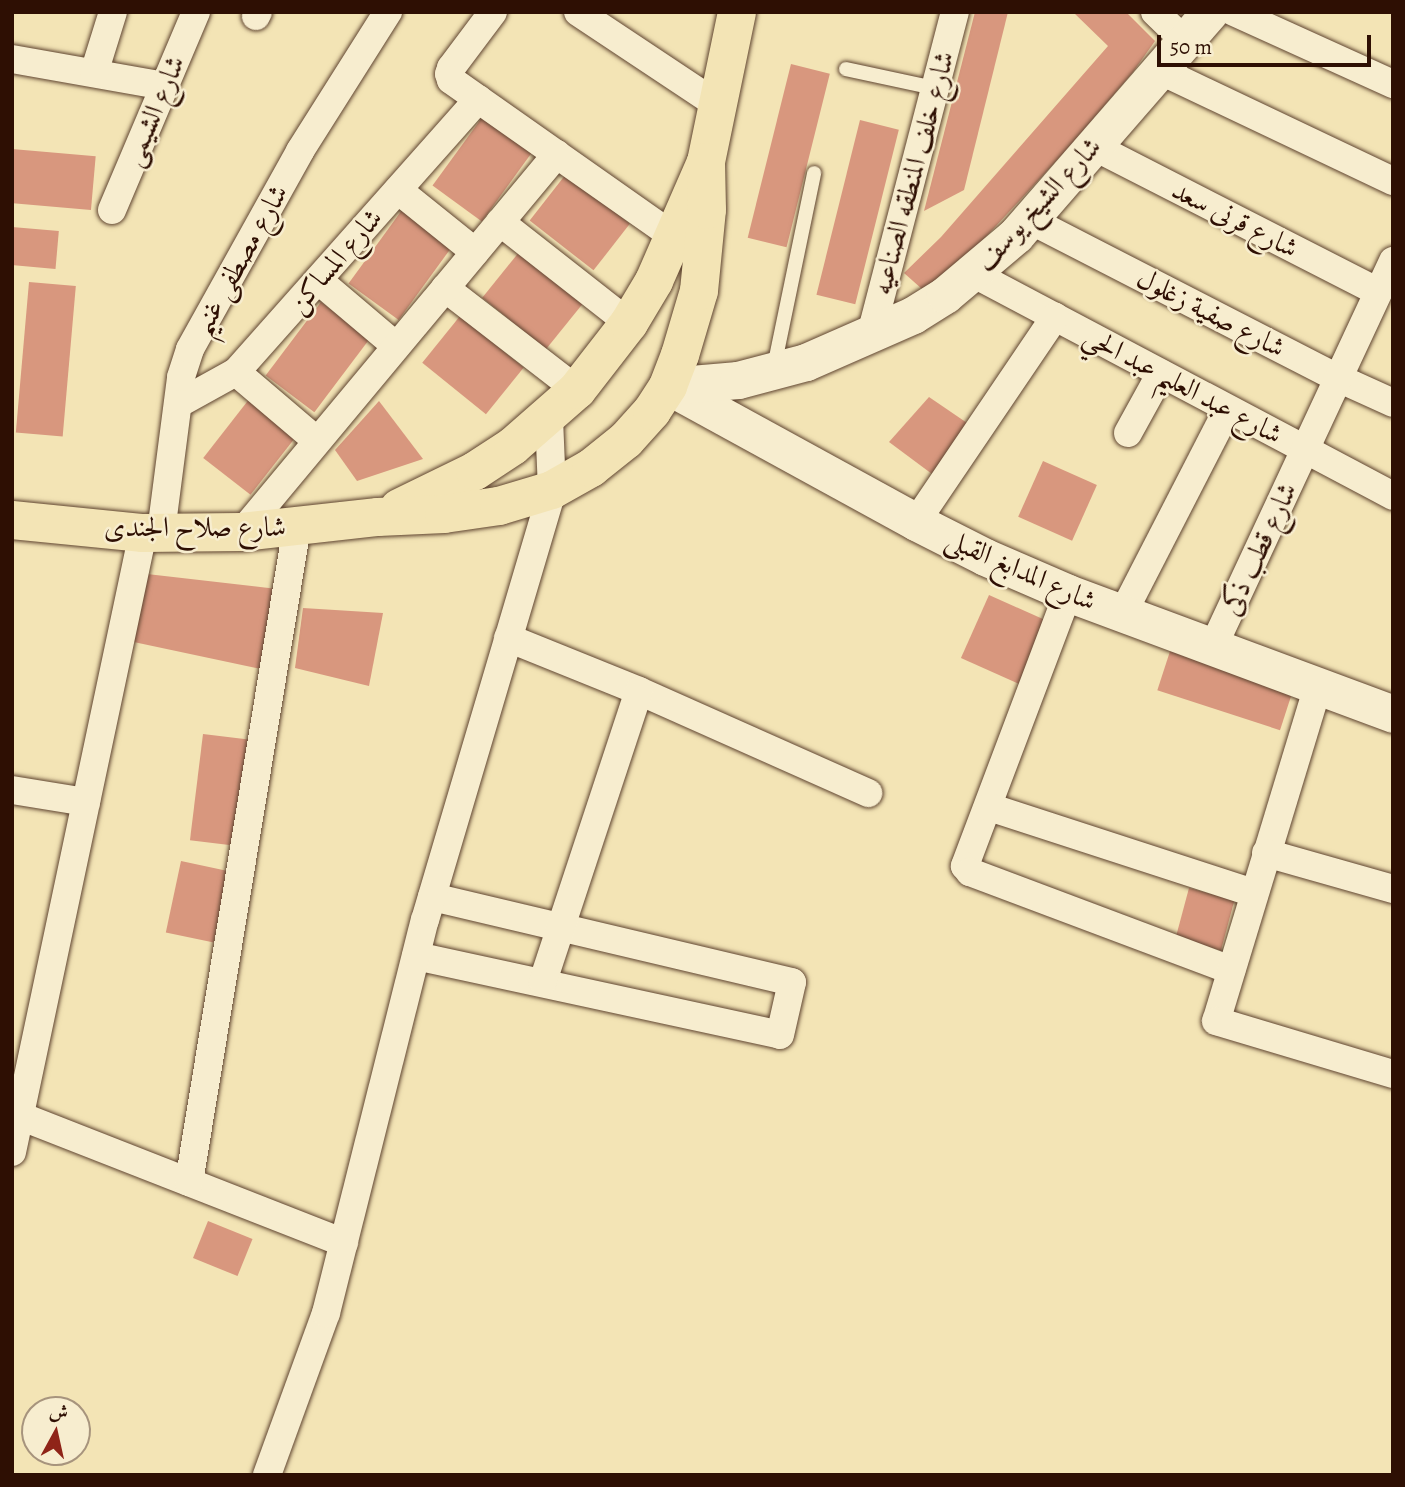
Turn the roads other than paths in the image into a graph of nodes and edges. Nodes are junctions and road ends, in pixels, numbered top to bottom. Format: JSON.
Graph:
{"nodes":[{"id":1,"x":113,"y":12,"type":"edge"},
{"id":2,"x":195,"y":12,"type":"edge"},
{"id":3,"x":388,"y":12,"type":"edge"},
{"id":4,"x":493,"y":12,"type":"edge"},
{"id":5,"x":578,"y":12,"type":"edge"},
{"id":6,"x":737,"y":12,"type":"edge"},
{"id":7,"x":955,"y":12,"type":"edge"},
{"id":8,"x":1155,"y":12,"type":"edge"},
{"id":9,"x":1209,"y":12,"type":"edge"},
{"id":10,"x":1234,"y":12,"type":"edge"},
{"id":11,"x":1185,"y":41,"type":"junction"},
{"id":12,"x":12,"y":59,"type":"edge"},
{"id":13,"x":846,"y":69,"type":"dead end"},
{"id":14,"x":1159,"y":70,"type":"junction"},
{"id":15,"x":94,"y":73,"type":"junction"},
{"id":16,"x":1393,"y":84,"type":"edge"},
{"id":17,"x":165,"y":86,"type":"junction"},
{"id":18,"x":935,"y":88,"type":"junction"},
{"id":19,"x":478,"y":99,"type":"junction"},
{"id":20,"x":718,"y":105,"type":"junction"},
{"id":21,"x":1093,"y":146,"type":"junction"},
{"id":22,"x":557,"y":154,"type":"junction"},
{"id":23,"x":814,"y":173,"type":"dead end"},
{"id":24,"x":1393,"y":181,"type":"edge"},
{"id":25,"x":398,"y":190,"type":"junction"},
{"id":26,"x":113,"y":210,"type":"dead end"},
{"id":27,"x":1030,"y":219,"type":"junction"},
{"id":28,"x":500,"y":222,"type":"junction"},
{"id":29,"x":689,"y":247,"type":"junction"},
{"id":30,"x":475,"y":252,"type":"junction"},
{"id":31,"x":974,"y":274,"type":"junction"},
{"id":32,"x":318,"y":280,"type":"junction"},
{"id":33,"x":1386,"y":282,"type":"edge"},
{"id":34,"x":445,"y":288,"type":"junction"},
{"id":35,"x":1055,"y":317,"type":"junction"},
{"id":36,"x":629,"y":323,"type":"junction"},
{"id":37,"x":870,"y":334,"type":"junction"},
{"id":38,"x":397,"y":346,"type":"junction"},
{"id":39,"x":236,"y":372,"type":"junction"},
{"id":40,"x":773,"y":372,"type":"junction"},
{"id":41,"x":1161,"y":373,"type":"junction"},
{"id":42,"x":1338,"y":378,"type":"junction"},
{"id":43,"x":668,"y":386,"type":"junction"},
{"id":44,"x":577,"y":390,"type":"junction"},
{"id":45,"x":1393,"y":403,"type":"edge"},
{"id":46,"x":178,"y":404,"type":"junction"},
{"id":47,"x":1228,"y":409,"type":"junction"},
{"id":48,"x":549,"y":417,"type":"junction"},
{"id":49,"x":1128,"y":433,"type":"dead end"},
{"id":50,"x":317,"y":441,"type":"junction"},
{"id":51,"x":1305,"y":449,"type":"junction"},
{"id":52,"x":552,"y":490,"type":"junction"},
{"id":53,"x":1393,"y":496,"type":"edge"},
{"id":54,"x":378,"y":517,"type":"junction"},
{"id":55,"x":12,"y":520,"type":"edge"},
{"id":56,"x":916,"y":523,"type":"junction"},
{"id":57,"x":298,"y":527,"type":"junction"},
{"id":58,"x":242,"y":532,"type":"junction"},
{"id":59,"x":152,"y":533,"type":"junction"},
{"id":60,"x":1068,"y":593,"type":"junction"},
{"id":61,"x":1123,"y":613,"type":"junction"},
{"id":62,"x":508,"y":638,"type":"junction"},
{"id":63,"x":1213,"y":647,"type":"junction"},
{"id":64,"x":1318,"y":686,"type":"junction"},
{"id":65,"x":639,"y":691,"type":"junction"},
{"id":66,"x":1393,"y":714,"type":"edge"},
{"id":67,"x":12,"y":790,"type":"edge"},
{"id":68,"x":867,"y":793,"type":"dead end"},
{"id":69,"x":86,"y":802,"type":"junction"},
{"id":70,"x":989,"y":807,"type":"junction"},
{"id":71,"x":1266,"y":853,"type":"junction"},
{"id":72,"x":1393,"y":889,"type":"edge"},
{"id":73,"x":1254,"y":893,"type":"junction"},
{"id":74,"x":432,"y":897,"type":"junction"},
{"id":75,"x":561,"y":927,"type":"junction"},
{"id":76,"x":416,"y":956,"type":"junction"},
{"id":77,"x":1231,"y":970,"type":"junction"},
{"id":78,"x":543,"y":981,"type":"junction"},
{"id":79,"x":1393,"y":1074,"type":"edge"},
{"id":80,"x":20,"y":1116,"type":"junction"},
{"id":81,"x":12,"y":1152,"type":"edge"},
{"id":82,"x":190,"y":1182,"type":"junction"},
{"id":83,"x":344,"y":1242,"type":"junction"},
{"id":84,"x":267,"y":1475,"type":"edge"}],
"edges":[{"from":1,"to":15,"type":"street"},
{"from":2,"to":17,"type":"street","name":"شارع الشيمى"},
{"from":3,"to":46,"type":"street","name":"شارع مصطفى غنيم"},
{"from":4,"to":19,"type":"street"},
{"from":5,"to":20,"type":"street"},
{"from":6,"to":20,"type":"main road","name":"شارع صلاح الجندى"},
{"from":7,"to":18,"type":"street","name":"شارع خلف المنطقه الصناعيه"},
{"from":8,"to":11,"type":"street"},
{"from":9,"to":11,"type":"street","name":"شارع الشيخ يوسف"},
{"from":10,"to":16,"type":"street"},
{"from":11,"to":14,"type":"street","name":"شارع الشيخ يوسف"},
{"from":12,"to":15,"type":"street"},
{"from":13,"to":18,"type":"lane"},
{"from":14,"to":21,"type":"street","name":"شارع الشيخ يوسف"},
{"from":14,"to":24,"type":"street"},
{"from":15,"to":17,"type":"street"},
{"from":17,"to":26,"type":"street","name":"شارع الشيمى"},
{"from":18,"to":37,"type":"street","name":"شارع خلف المنطقه الصناعيه"},
{"from":19,"to":22,"type":"street"},
{"from":19,"to":25,"type":"street","name":"شارع المساكن"},
{"from":20,"to":29,"type":"main road","name":"شارع صلاح الجندى"},
{"from":21,"to":27,"type":"street","name":"شارع الشيخ يوسف"},
{"from":21,"to":33,"type":"street","name":"شارع قرنى سعد"},
{"from":22,"to":28,"type":"street"},
{"from":22,"to":29,"type":"street"},
{"from":23,"to":40,"type":"lane"},
{"from":25,"to":30,"type":"street"},
{"from":25,"to":32,"type":"street","name":"شارع المساكن"},
{"from":27,"to":31,"type":"street","name":"شارع الشيخ يوسف"},
{"from":27,"to":42,"type":"street","name":"شارع صفية زغلول"},
{"from":28,"to":30,"type":"street"},
{"from":28,"to":36,"type":"street"},
{"from":29,"to":36,"type":"main road","name":"شارع صلاح الجندى"},
{"from":29,"to":43,"type":"main road","name":"شارع صلاح الجندى"},
{"from":30,"to":34,"type":"street"},
{"from":31,"to":35,"type":"street","name":"شارع عبد العليم عبد الحي"},
{"from":31,"to":37,"type":"street","name":"شارع الشيخ يوسف"},
{"from":32,"to":38,"type":"street"},
{"from":32,"to":39,"type":"street","name":"شارع المساكن"},
{"from":33,"to":42,"type":"street","name":"شارع قطب ذكى"},
{"from":34,"to":38,"type":"street"},
{"from":34,"to":44,"type":"street"},
{"from":35,"to":41,"type":"street","name":"شارع عبد العليم عبد الحي"},
{"from":35,"to":56,"type":"street"},
{"from":36,"to":44,"type":"main road","name":"شارع صلاح الجندى"},
{"from":37,"to":40,"type":"street","name":"شارع الشيخ يوسف"},
{"from":38,"to":50,"type":"street"},
{"from":39,"to":46,"type":"street","name":"شارع المساكن"},
{"from":39,"to":50,"type":"street"},
{"from":40,"to":43,"type":"street","name":"شارع الشيخ يوسف"},
{"from":41,"to":47,"type":"street","name":"شارع عبد العليم عبد الحي"},
{"from":41,"to":49,"type":"street"},
{"from":42,"to":45,"type":"street","name":"شارع صفية زغلول"},
{"from":42,"to":51,"type":"street","name":"شارع قطب ذكى"},
{"from":43,"to":52,"type":"main road","name":"شارع صلاح الجندى"},
{"from":43,"to":56,"type":"street","name":"شارع المدابغ القبلى"},
{"from":44,"to":48,"type":"main road","name":"شارع صلاح الجندى"},
{"from":46,"to":59,"type":"street","name":"شارع مصطفى غنيم"},
{"from":47,"to":51,"type":"street","name":"شارع عبد العليم عبد الحي"},
{"from":47,"to":61,"type":"street"},
{"from":48,"to":52,"type":"street"},
{"from":48,"to":54,"type":"main road","name":"شارع صلاح الجندى"},
{"from":50,"to":58,"type":"street"},
{"from":51,"to":53,"type":"street","name":"شارع عبد العليم عبد الحي"},
{"from":51,"to":63,"type":"street","name":"شارع قطب ذكى"},
{"from":52,"to":54,"type":"main road","name":"شارع صلاح الجندى"},
{"from":52,"to":62,"type":"street"},
{"from":54,"to":57,"type":"main road","name":"شارع صلاح الجندى"},
{"from":55,"to":59,"type":"main road","name":"شارع صلاح الجندى"},
{"from":56,"to":60,"type":"street","name":"شارع المدابغ القبلى"},
{"from":57,"to":58,"type":"main road","name":"شارع صلاح الجندى"},
{"from":57,"to":82,"type":"street"},
{"from":58,"to":59,"type":"main road","name":"شارع صلاح الجندى"},
{"from":59,"to":69,"type":"street","name":"شارع مصطفى غنيم"},
{"from":60,"to":61,"type":"street","name":"شارع المدابغ القبلى"},
{"from":60,"to":70,"type":"street"},
{"from":61,"to":63,"type":"street","name":"شارع المدابغ القبلى"},
{"from":62,"to":65,"type":"street"},
{"from":62,"to":74,"type":"street"},
{"from":63,"to":64,"type":"street","name":"شارع المدابغ القبلى"},
{"from":64,"to":66,"type":"street","name":"شارع المدابغ القبلى"},
{"from":64,"to":71,"type":"street"},
{"from":65,"to":68,"type":"street"},
{"from":65,"to":75,"type":"street"},
{"from":67,"to":69,"type":"street"},
{"from":69,"to":80,"type":"street","name":"شارع مصطفى غنيم"},
{"from":70,"to":73,"type":"street"},
{"from":70,"to":77,"type":"street"},
{"from":71,"to":72,"type":"street"},
{"from":71,"to":73,"type":"street"},
{"from":73,"to":77,"type":"street"},
{"from":74,"to":75,"type":"street"},
{"from":74,"to":76,"type":"street"},
{"from":75,"to":78,"type":"street"},
{"from":75,"to":78,"type":"street"},
{"from":76,"to":78,"type":"street"},
{"from":76,"to":83,"type":"street"},
{"from":77,"to":79,"type":"street"},
{"from":80,"to":81,"type":"street","name":"شارع مصطفى غنيم"},
{"from":80,"to":82,"type":"street"},
{"from":82,"to":83,"type":"street"},
{"from":83,"to":84,"type":"street"}]}
